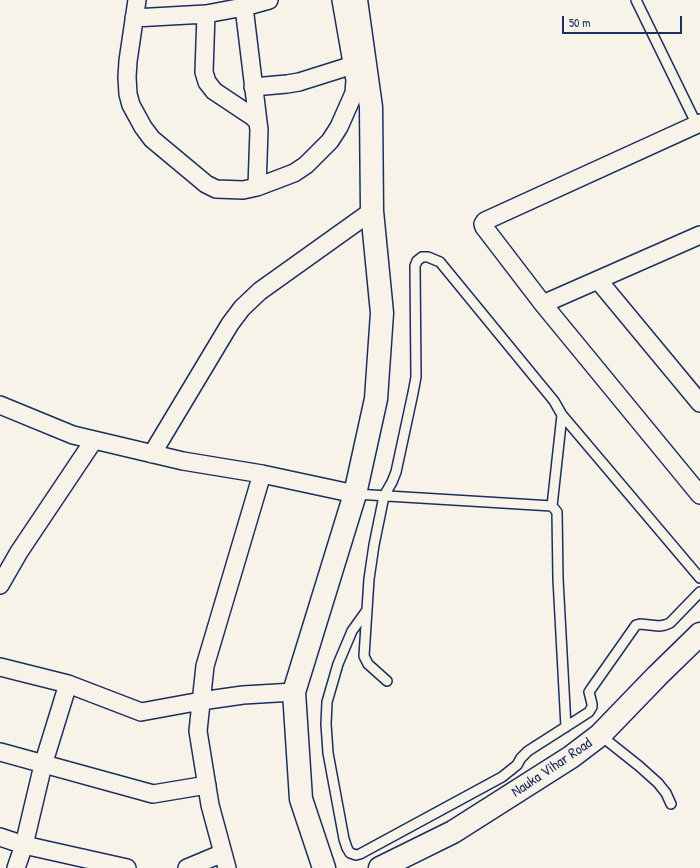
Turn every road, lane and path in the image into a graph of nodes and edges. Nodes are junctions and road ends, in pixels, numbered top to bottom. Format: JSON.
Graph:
{"nodes":[{"id":1,"x":137,"y":0,"type":"edge"},
{"id":2,"x":269,"y":0,"type":"edge"},
{"id":3,"x":341,"y":0,"type":"edge"},
{"id":4,"x":356,"y":0,"type":"edge"},
{"id":5,"x":636,"y":0,"type":"edge"},
{"id":6,"x":244,"y":7,"type":"junction"},
{"id":7,"x":206,"y":14,"type":"junction"},
{"id":8,"x":134,"y":18,"type":"junction"},
{"id":9,"x":353,"y":65,"type":"junction"},
{"id":10,"x":253,"y":86,"type":"junction"},
{"id":11,"x":258,"y":122,"type":"junction"},
{"id":12,"x":698,"y":124,"type":"edge"},
{"id":13,"x":257,"y":187,"type":"junction"},
{"id":14,"x":372,"y":211,"type":"junction"},
{"id":15,"x":700,"y":234,"type":"edge"},
{"id":16,"x":598,"y":280,"type":"junction"},
{"id":17,"x":543,"y":304,"type":"junction"},
{"id":18,"x":700,"y":403,"type":"edge"},
{"id":19,"x":2,"y":410,"type":"edge"},
{"id":20,"x":562,"y":415,"type":"junction"},
{"id":21,"x":94,"y":440,"type":"junction"},
{"id":22,"x":152,"y":454,"type":"junction"},
{"id":23,"x":262,"y":474,"type":"junction"},
{"id":24,"x":698,"y":489,"type":"edge"},
{"id":25,"x":355,"y":494,"type":"junction"},
{"id":26,"x":384,"y":496,"type":"junction"},
{"id":27,"x":552,"y":506,"type":"junction"},
{"id":28,"x":700,"y":578,"type":"edge"},
{"id":29,"x":0,"y":586,"type":"edge"},
{"id":30,"x":700,"y":592,"type":"edge"},
{"id":31,"x":367,"y":608,"type":"junction"},
{"id":32,"x":700,"y":634,"type":"edge"},
{"id":33,"x":0,"y":667,"type":"edge"},
{"id":34,"x":387,"y":681,"type":"dead end"},
{"id":35,"x":68,"y":684,"type":"junction"},
{"id":36,"x":294,"y":692,"type":"junction"},
{"id":37,"x":201,"y":701,"type":"junction"},
{"id":38,"x":566,"y":727,"type":"junction"},
{"id":39,"x":600,"y":735,"type":"junction"},
{"id":40,"x":0,"y":752,"type":"edge"},
{"id":41,"x":44,"y":764,"type":"junction"},
{"id":42,"x":207,"y":785,"type":"junction"},
{"id":43,"x":671,"y":804,"type":"dead end"},
{"id":44,"x":0,"y":837,"type":"edge"},
{"id":45,"x":24,"y":846,"type":"junction"},
{"id":46,"x":225,"y":861,"type":"edge"},
{"id":47,"x":16,"y":868,"type":"edge"},
{"id":48,"x":127,"y":868,"type":"edge"},
{"id":49,"x":187,"y":868,"type":"edge"},
{"id":50,"x":324,"y":868,"type":"edge"},
{"id":51,"x":380,"y":868,"type":"edge"}],
"edges":[{"from":1,"to":8,"type":"street"},
{"from":2,"to":6,"type":"street"},
{"from":3,"to":9,"type":"street"},
{"from":4,"to":14,"type":"street"},
{"from":5,"to":12,"type":"lane"},
{"from":6,"to":7,"type":"street"},
{"from":6,"to":10,"type":"street"},
{"from":7,"to":8,"type":"street"},
{"from":7,"to":11,"type":"street"},
{"from":8,"to":13,"type":"street"},
{"from":9,"to":10,"type":"street"},
{"from":9,"to":13,"type":"street"},
{"from":10,"to":11,"type":"street"},
{"from":11,"to":13,"type":"street"},
{"from":12,"to":17,"type":"street"},
{"from":14,"to":22,"type":"street"},
{"from":14,"to":25,"type":"street"},
{"from":15,"to":16,"type":"street"},
{"from":16,"to":17,"type":"street"},
{"from":16,"to":18,"type":"street"},
{"from":17,"to":24,"type":"street"},
{"from":19,"to":21,"type":"street"},
{"from":20,"to":26,"type":"lane"},
{"from":20,"to":27,"type":"lane"},
{"from":20,"to":28,"type":"lane"},
{"from":21,"to":22,"type":"street"},
{"from":21,"to":29,"type":"street"},
{"from":22,"to":23,"type":"street"},
{"from":23,"to":25,"type":"street"},
{"from":23,"to":37,"type":"street"},
{"from":25,"to":26,"type":"lane"},
{"from":25,"to":36,"type":"street"},
{"from":26,"to":27,"type":"lane"},
{"from":26,"to":31,"type":"lane"},
{"from":27,"to":38,"type":"lane"},
{"from":30,"to":38,"type":"lane"},
{"from":31,"to":34,"type":"lane"},
{"from":31,"to":38,"type":"lane"},
{"from":32,"to":39,"type":"street","name":"Nauka Vihar Road"},
{"from":33,"to":35,"type":"street"},
{"from":35,"to":37,"type":"street"},
{"from":35,"to":41,"type":"street"},
{"from":36,"to":37,"type":"street"},
{"from":36,"to":50,"type":"street"},
{"from":37,"to":42,"type":"street"},
{"from":39,"to":43,"type":"lane"},
{"from":39,"to":51,"type":"street","name":"Nauka Vihar Road"},
{"from":40,"to":41,"type":"street"},
{"from":41,"to":42,"type":"street"},
{"from":41,"to":45,"type":"street"},
{"from":42,"to":46,"type":"street"},
{"from":44,"to":45,"type":"street"},
{"from":45,"to":47,"type":"street"},
{"from":45,"to":48,"type":"street"},
{"from":46,"to":49,"type":"street"}]}
